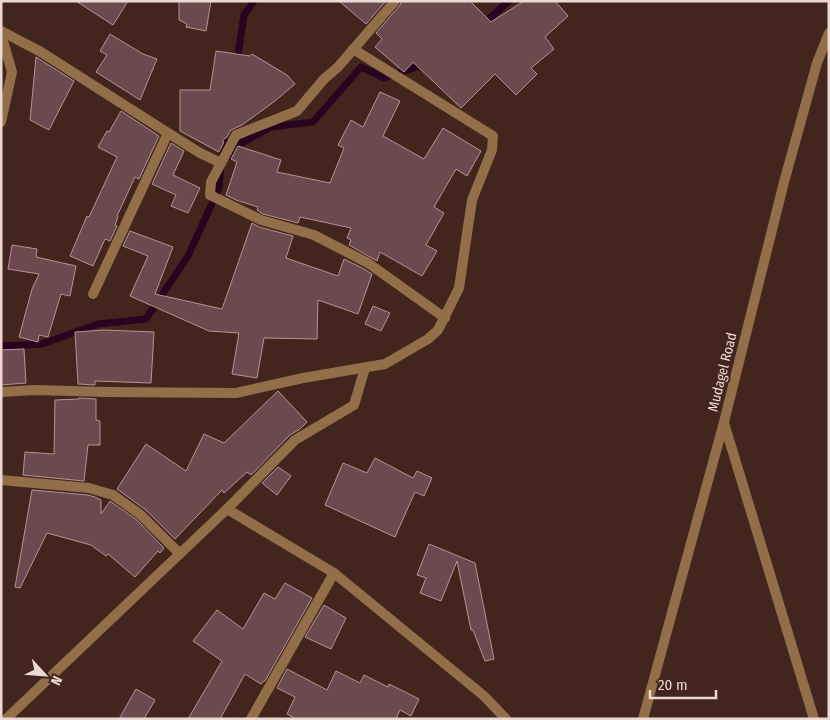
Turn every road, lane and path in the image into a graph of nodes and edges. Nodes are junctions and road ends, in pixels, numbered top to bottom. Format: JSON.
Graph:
{"nodes":[{"id":1,"x":395,"y":1,"type":"edge"},
{"id":2,"x":1,"y":33,"type":"edge"},
{"id":3,"x":829,"y":33,"type":"edge"},
{"id":4,"x":353,"y":49,"type":"junction"},
{"id":5,"x":1,"y":122,"type":"edge"},
{"id":6,"x":168,"y":133,"type":"junction"},
{"id":7,"x":221,"y":163,"type":"junction"},
{"id":8,"x":93,"y":294,"type":"dead end"},
{"id":9,"x":445,"y":318,"type":"junction"},
{"id":10,"x":365,"y":368,"type":"junction"},
{"id":11,"x":1,"y":392,"type":"edge"},
{"id":12,"x":724,"y":422,"type":"junction"},
{"id":13,"x":1,"y":480,"type":"edge"},
{"id":14,"x":226,"y":509,"type":"junction"},
{"id":15,"x":179,"y":553,"type":"junction"},
{"id":16,"x":334,"y":573,"type":"junction"},
{"id":17,"x":6,"y":719,"type":"edge"},
{"id":18,"x":251,"y":719,"type":"edge"},
{"id":19,"x":506,"y":719,"type":"edge"},
{"id":20,"x":643,"y":719,"type":"edge"},
{"id":21,"x":814,"y":719,"type":"edge"}],
"edges":[{"from":1,"to":4,"type":"street"},
{"from":2,"to":5,"type":"street"},
{"from":2,"to":6,"type":"street"},
{"from":3,"to":12,"type":"street","name":"Mudagel Road"},
{"from":4,"to":7,"type":"street"},
{"from":4,"to":9,"type":"street"},
{"from":6,"to":7,"type":"street"},
{"from":6,"to":8,"type":"street"},
{"from":7,"to":9,"type":"street"},
{"from":9,"to":10,"type":"street"},
{"from":10,"to":11,"type":"street"},
{"from":10,"to":14,"type":"street"},
{"from":12,"to":20,"type":"street","name":"Mudagel Road"},
{"from":12,"to":21,"type":"street"},
{"from":13,"to":15,"type":"street"},
{"from":14,"to":15,"type":"street"},
{"from":14,"to":16,"type":"street"},
{"from":15,"to":17,"type":"street"},
{"from":16,"to":18,"type":"street"},
{"from":16,"to":19,"type":"street"}]}
